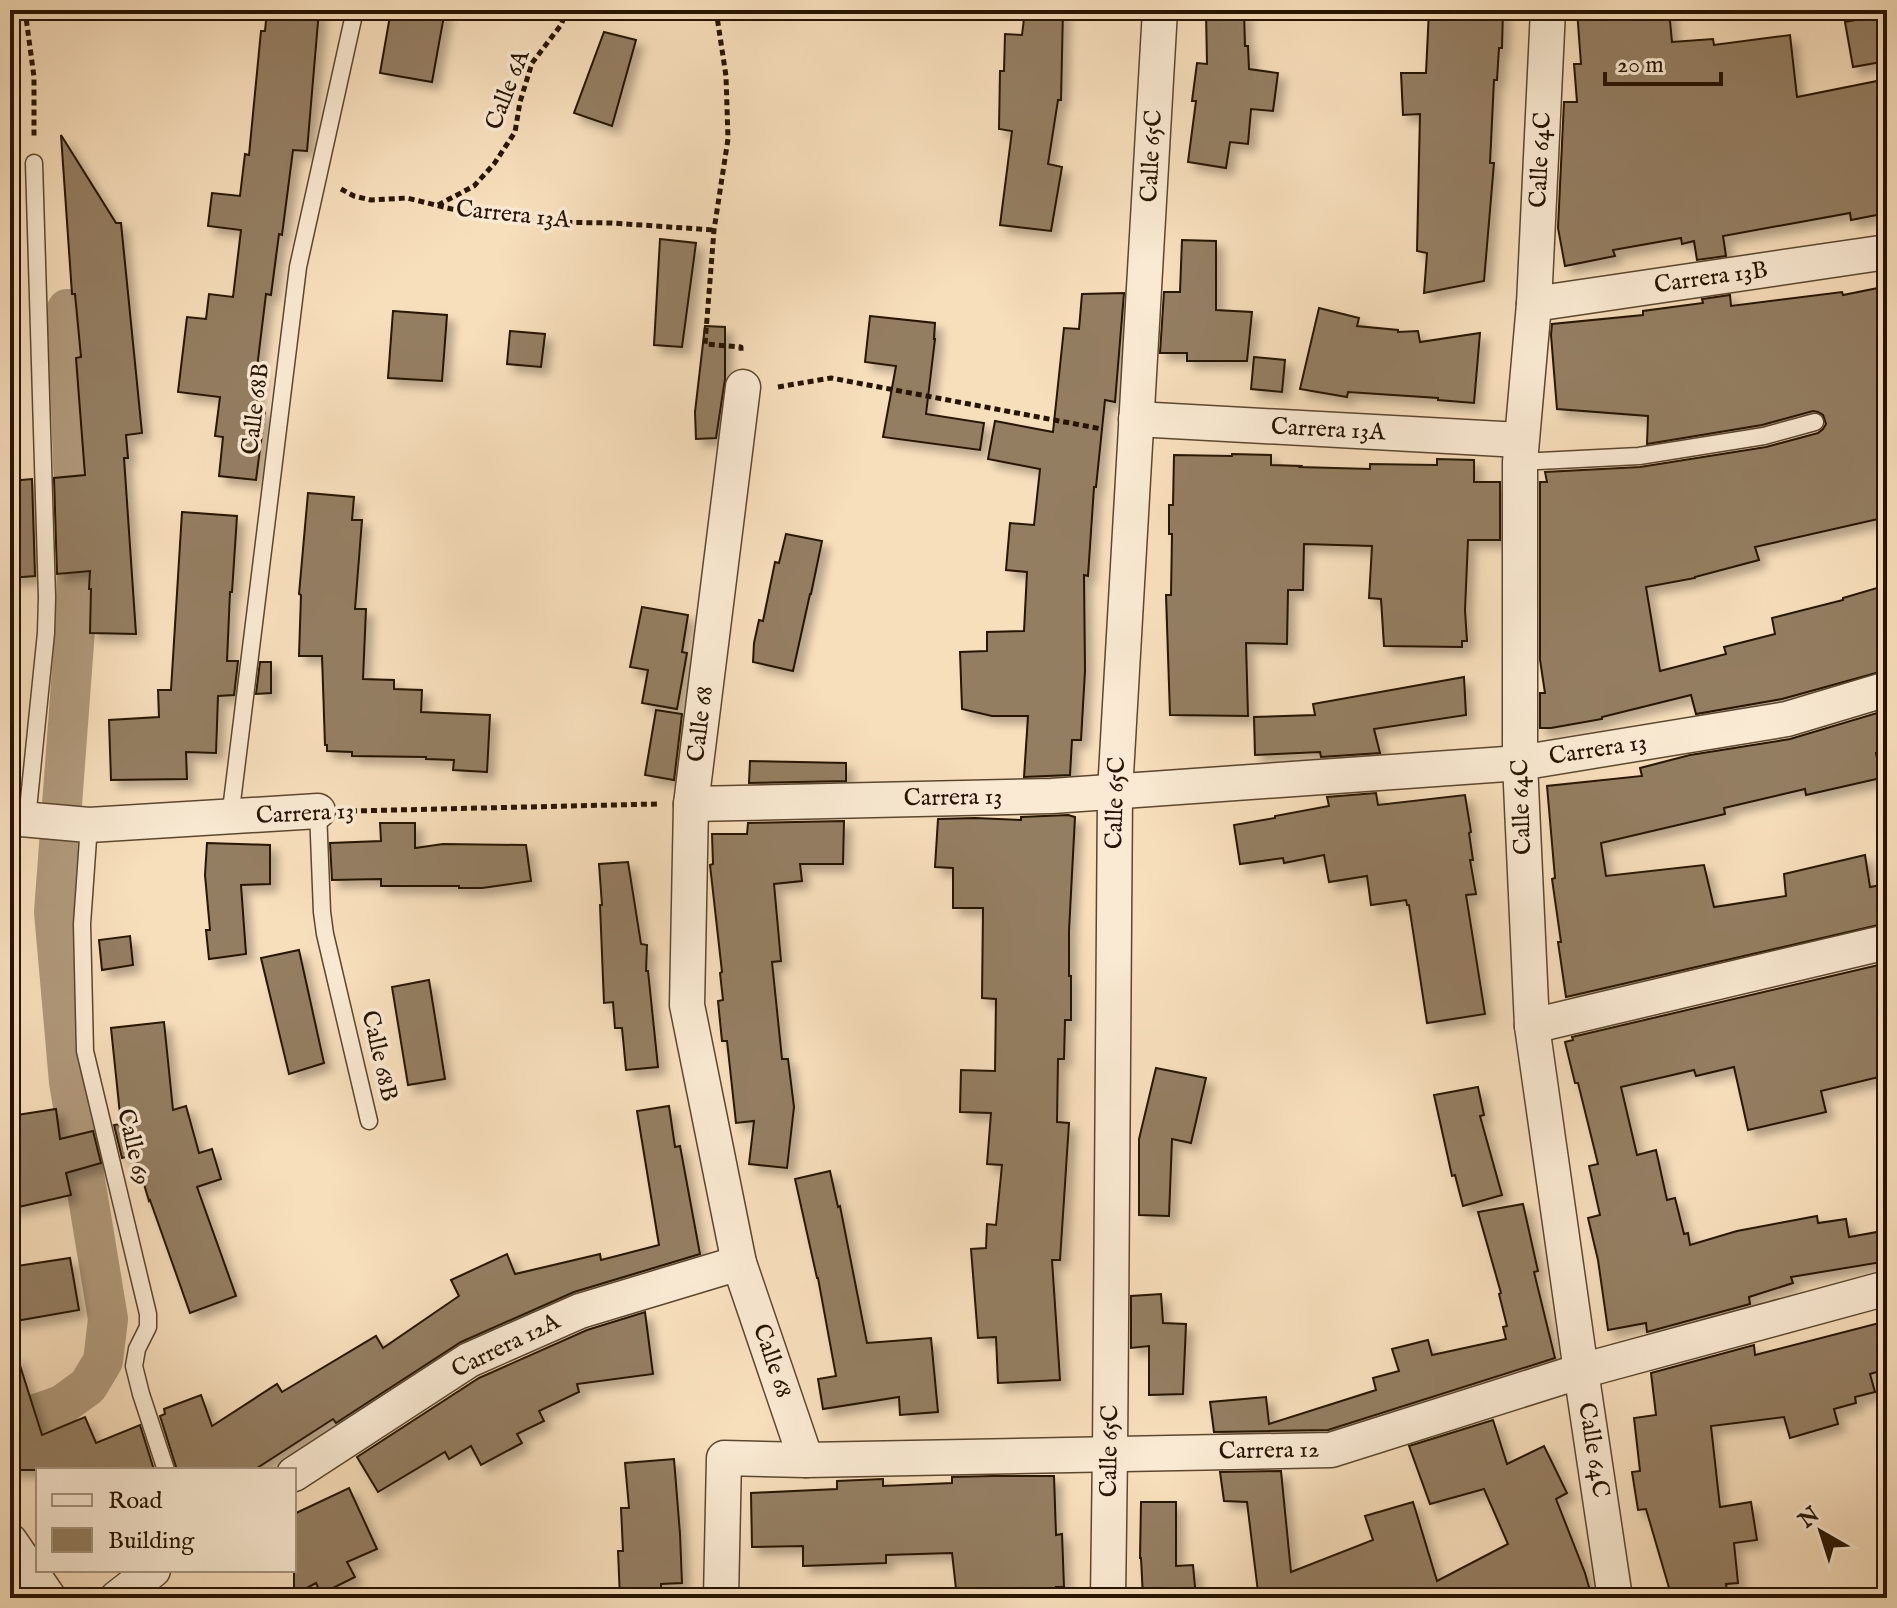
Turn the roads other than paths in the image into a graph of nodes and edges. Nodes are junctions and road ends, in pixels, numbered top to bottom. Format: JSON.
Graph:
{"nodes":[{"id":1,"x":355,"y":10,"type":"edge"},
{"id":2,"x":1160,"y":10,"type":"edge"},
{"id":3,"x":1548,"y":10,"type":"edge"},
{"id":4,"x":34,"y":163,"type":"road end"},
{"id":5,"x":1887,"y":252,"type":"edge"},
{"id":6,"x":1534,"y":304,"type":"junction"},
{"id":7,"x":743,"y":387,"type":"road end"},
{"id":8,"x":1815,"y":422,"type":"dead end"},
{"id":9,"x":1135,"y":427,"type":"junction"},
{"id":10,"x":1520,"y":451,"type":"junction"},
{"id":11,"x":1887,"y":689,"type":"edge"},
{"id":12,"x":1520,"y":763,"type":"junction"},
{"id":13,"x":1115,"y":792,"type":"junction"},
{"id":14,"x":691,"y":804,"type":"junction"},
{"id":15,"x":318,"y":811,"type":"joint"},
{"id":16,"x":230,"y":818,"type":"junction"},
{"id":17,"x":25,"y":819,"type":"edge"},
{"id":18,"x":83,"y":824,"type":"junction"},
{"id":19,"x":1887,"y":942,"type":"edge"},
{"id":20,"x":1532,"y":1026,"type":"junction"},
{"id":21,"x":369,"y":1121,"type":"dead end"},
{"id":22,"x":739,"y":1263,"type":"junction"},
{"id":23,"x":1887,"y":1288,"type":"edge"},
{"id":24,"x":1581,"y":1371,"type":"junction"},
{"id":25,"x":1110,"y":1453,"type":"junction"},
{"id":26,"x":806,"y":1460,"type":"junction"},
{"id":27,"x":165,"y":1468,"type":"edge"},
{"id":28,"x":296,"y":1473,"type":"edge"},
{"id":29,"x":10,"y":1541,"type":"edge"},
{"id":30,"x":150,"y":1572,"type":"edge"},
{"id":31,"x":49,"y":1598,"type":"edge"},
{"id":32,"x":117,"y":1598,"type":"edge"},
{"id":33,"x":721,"y":1598,"type":"edge"},
{"id":34,"x":1108,"y":1598,"type":"edge"},
{"id":35,"x":1615,"y":1598,"type":"edge"}],
"edges":[{"from":1,"to":16,"type":"lane","name":"Calle 68B"},
{"from":2,"to":9,"type":"street","name":"Calle 65C"},
{"from":3,"to":6,"type":"street","name":"Calle 64C"},
{"from":4,"to":17,"type":"lane"},
{"from":5,"to":6,"type":"street","name":"Carrera 13B"},
{"from":6,"to":10,"type":"street","name":"Calle 64C"},
{"from":7,"to":14,"type":"street","name":"Calle 68"},
{"from":8,"to":10,"type":"lane","name":"Carrera 13A"},
{"from":9,"to":10,"type":"street","name":"Carrera 13A"},
{"from":9,"to":13,"type":"street","name":"Calle 65C"},
{"from":10,"to":12,"type":"street","name":"Calle 64C"},
{"from":11,"to":12,"type":"street","name":"Carrera 13"},
{"from":12,"to":13,"type":"street","name":"Carrera 13"},
{"from":12,"to":20,"type":"street","name":"Calle 64C"},
{"from":13,"to":14,"type":"street","name":"Carrera 13"},
{"from":13,"to":25,"type":"street","name":"Calle 65C"},
{"from":14,"to":22,"type":"street","name":"Calle 68"},
{"from":15,"to":16,"type":"street","name":"Carrera 13"},
{"from":15,"to":21,"type":"lane","name":"Calle 68B"},
{"from":16,"to":18,"type":"street","name":"Carrera 13"},
{"from":17,"to":18,"type":"street","name":"Carrera 13"},
{"from":18,"to":27,"type":"lane","name":"Calle 69"},
{"from":19,"to":20,"type":"street"},
{"from":20,"to":24,"type":"street","name":"Calle 64C"},
{"from":22,"to":26,"type":"street","name":"Calle 68"},
{"from":22,"to":28,"type":"street","name":"Carrera 12A"},
{"from":23,"to":24,"type":"street","name":"Carrera 12"},
{"from":24,"to":25,"type":"street","name":"Carrera 12"},
{"from":24,"to":35,"type":"street","name":"Calle 64C"},
{"from":25,"to":26,"type":"street","name":"Carrera 12"},
{"from":25,"to":34,"type":"street","name":"Calle 65C"},
{"from":26,"to":33,"type":"street","name":"Carrera 12"},
{"from":29,"to":31,"type":"street"},
{"from":30,"to":32,"type":"street"}]}
